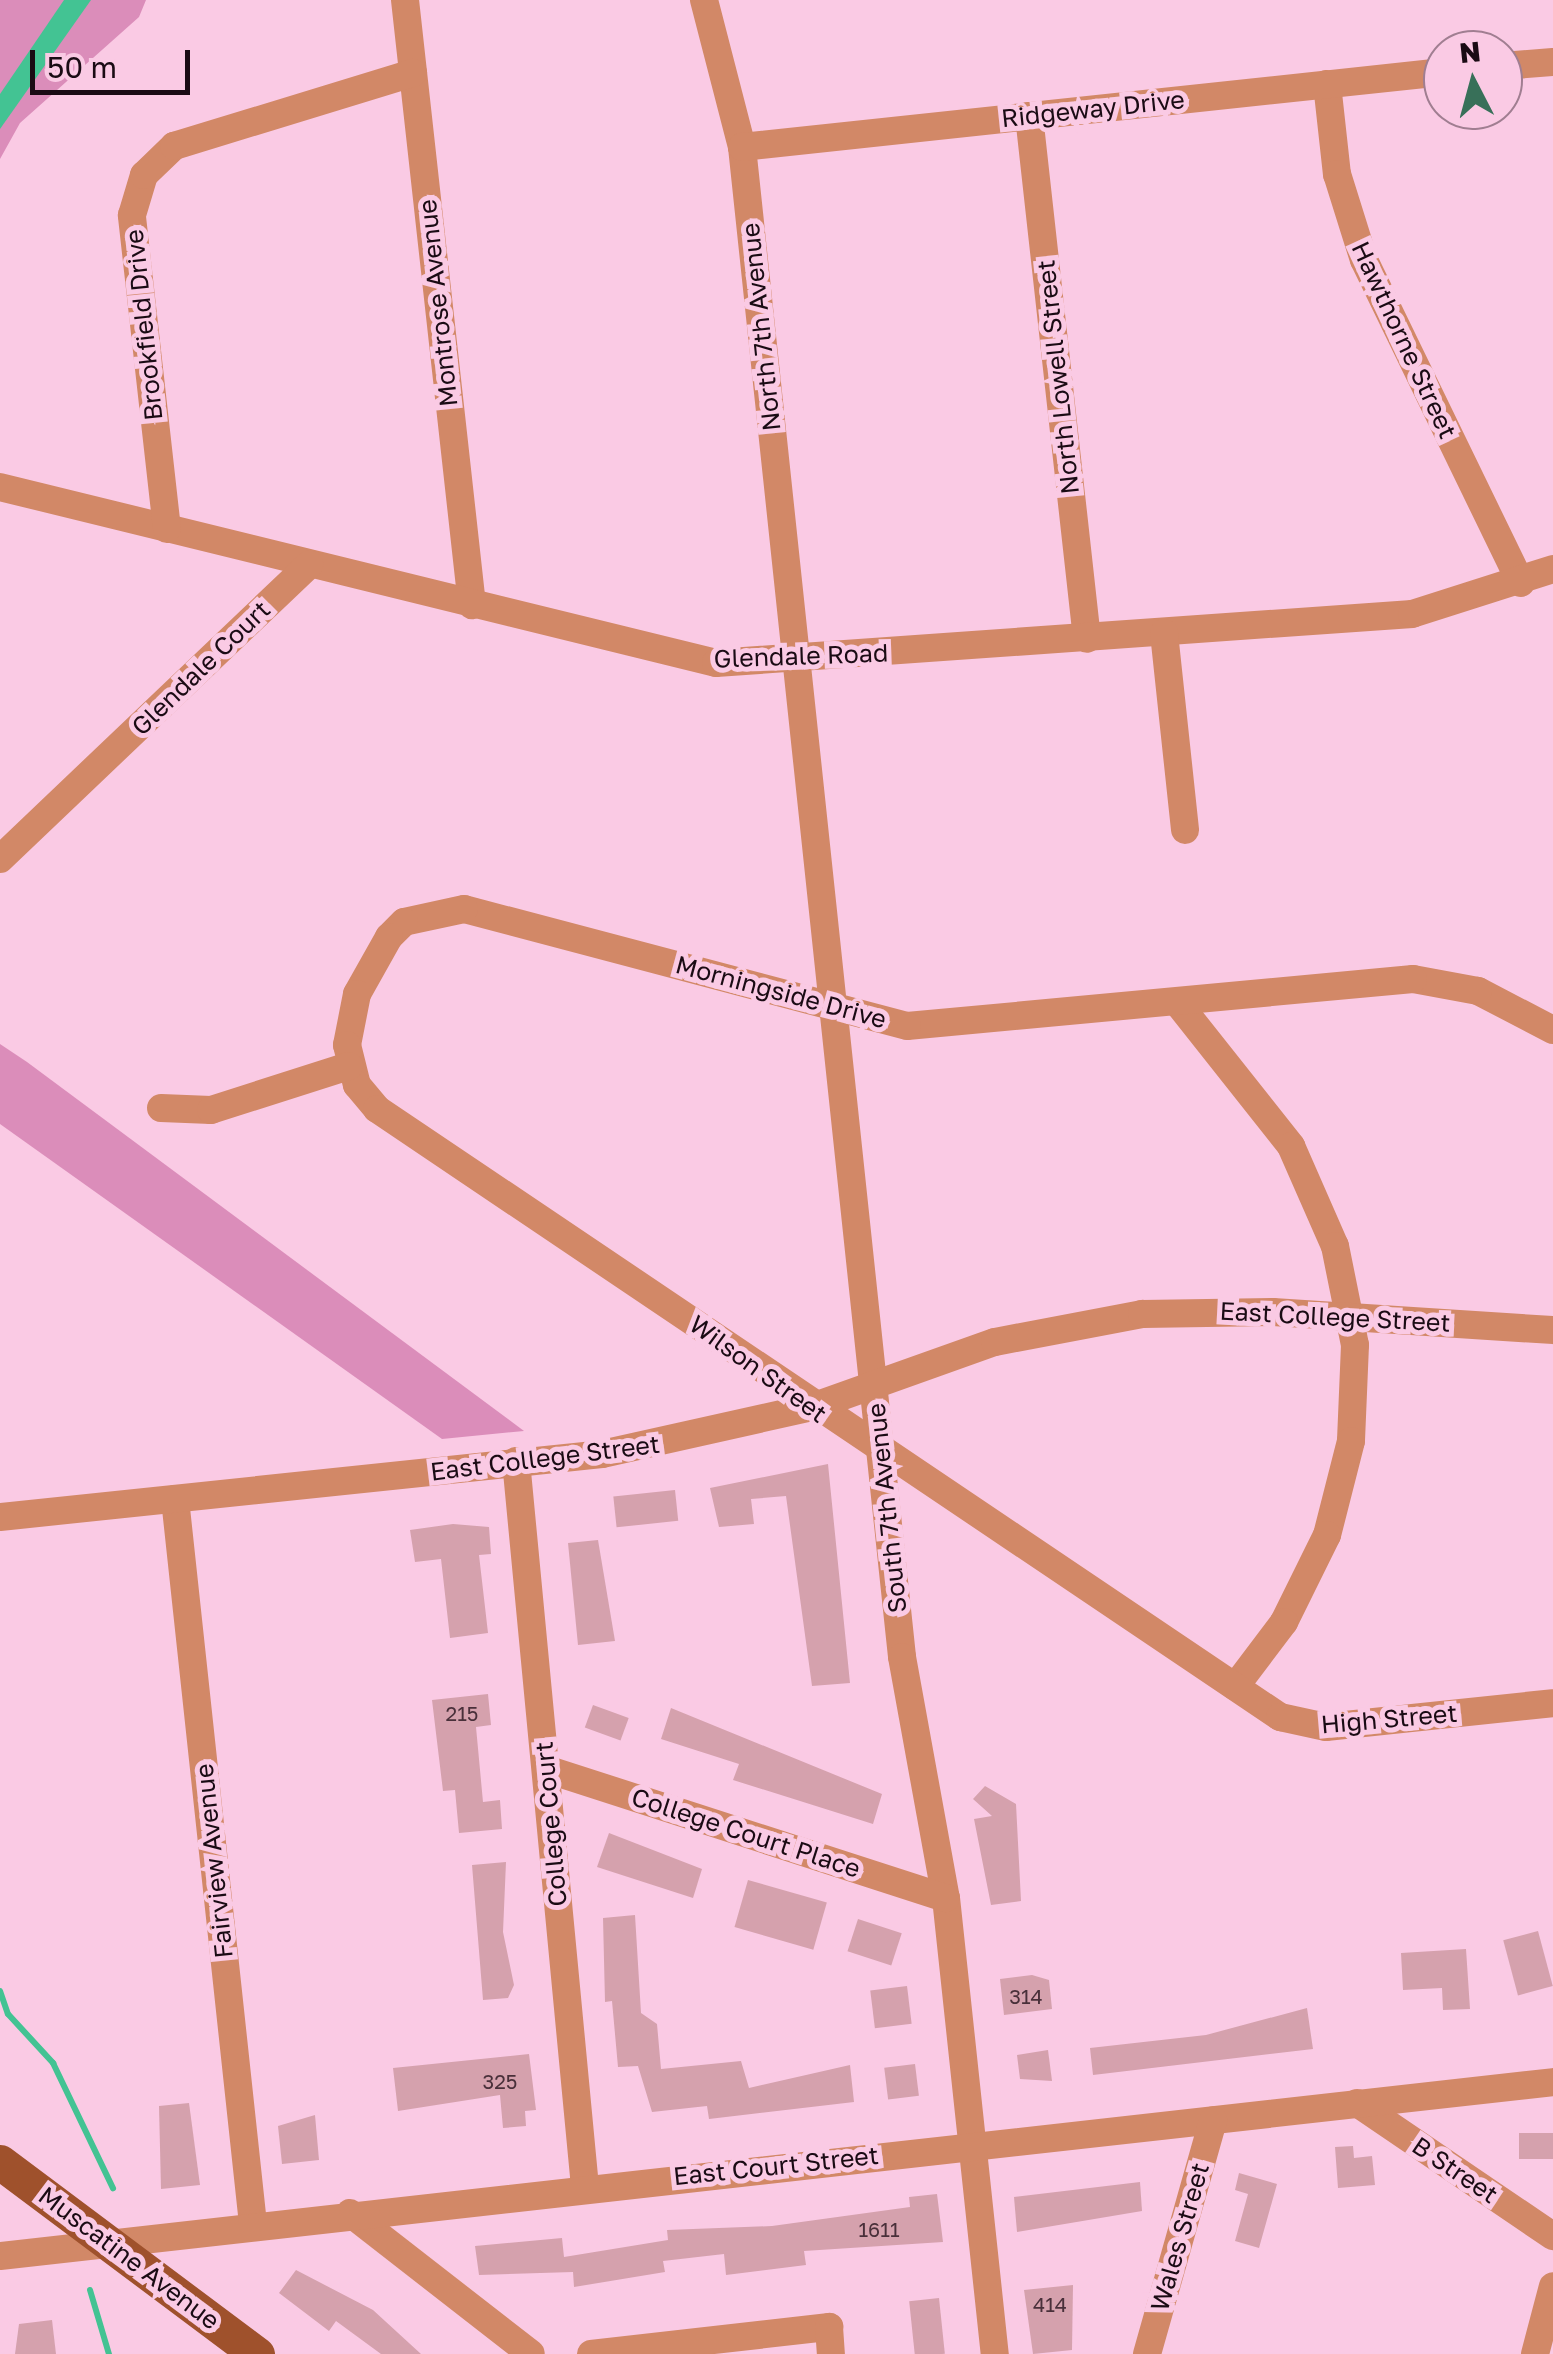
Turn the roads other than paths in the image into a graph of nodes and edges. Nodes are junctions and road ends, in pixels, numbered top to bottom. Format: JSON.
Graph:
{"nodes":[{"id":1,"x":405,"y":0,"type":"edge"},
{"id":2,"x":704,"y":0,"type":"edge"},
{"id":3,"x":1553,"y":62,"type":"edge"},
{"id":4,"x":1523,"y":64,"type":"edge"},
{"id":5,"x":413,"y":73,"type":"junction"},
{"id":6,"x":1423,"y":74,"type":"edge"},
{"id":7,"x":1328,"y":84,"type":"junction"},
{"id":8,"x":1028,"y":116,"type":"junction"},
{"id":9,"x":742,"y":147,"type":"junction"},
{"id":10,"x":0,"y":487,"type":"edge"},
{"id":11,"x":167,"y":529,"type":"junction"},
{"id":12,"x":310,"y":565,"type":"junction"},
{"id":13,"x":1553,"y":569,"type":"edge"},
{"id":14,"x":1521,"y":584,"type":"junction"},
{"id":15,"x":472,"y":606,"type":"junction"},
{"id":16,"x":1164,"y":633,"type":"junction"},
{"id":17,"x":1087,"y":638,"type":"junction"},
{"id":18,"x":796,"y":659,"type":"junction"},
{"id":19,"x":1185,"y":830,"type":"dead end"},
{"id":20,"x":0,"y":859,"type":"edge"},
{"id":21,"x":1177,"y":1002,"type":"junction"},
{"id":22,"x":835,"y":1007,"type":"junction"},
{"id":23,"x":1553,"y":1030,"type":"edge"},
{"id":24,"x":350,"y":1066,"type":"junction"},
{"id":25,"x":161,"y":1108,"type":"dead end"},
{"id":26,"x":1352,"y":1317,"type":"junction"},
{"id":27,"x":1553,"y":1330,"type":"edge"},
{"id":28,"x":874,"y":1384,"type":"junction"},
{"id":29,"x":812,"y":1407,"type":"junction"},
{"id":30,"x":882,"y":1453,"type":"junction"},
{"id":31,"x":516,"y":1461,"type":"junction"},
{"id":32,"x":175,"y":1498,"type":"junction"},
{"id":33,"x":0,"y":1517,"type":"edge"},
{"id":34,"x":1235,"y":1686,"type":"junction"},
{"id":35,"x":1553,"y":1703,"type":"edge"},
{"id":36,"x":546,"y":1769,"type":"junction"},
{"id":37,"x":946,"y":1898,"type":"junction"},
{"id":38,"x":1553,"y":2082,"type":"edge"},
{"id":39,"x":1357,"y":2103,"type":"junction"},
{"id":40,"x":1213,"y":2120,"type":"junction"},
{"id":41,"x":972,"y":2144,"type":"junction"},
{"id":42,"x":0,"y":2162,"type":"edge"},
{"id":43,"x":585,"y":2187,"type":"junction"},
{"id":44,"x":350,"y":2213,"type":"junction"},
{"id":45,"x":253,"y":2224,"type":"junction"},
{"id":46,"x":1553,"y":2236,"type":"edge"},
{"id":47,"x":108,"y":2242,"type":"junction"},
{"id":48,"x":0,"y":2256,"type":"edge"},
{"id":49,"x":1553,"y":2286,"type":"edge"},
{"id":50,"x":257,"y":2354,"type":"edge"},
{"id":51,"x":531,"y":2354,"type":"edge"},
{"id":52,"x":591,"y":2354,"type":"edge"},
{"id":53,"x":831,"y":2354,"type":"edge"},
{"id":54,"x":995,"y":2354,"type":"edge"},
{"id":55,"x":1147,"y":2354,"type":"edge"},
{"id":56,"x":1535,"y":2354,"type":"edge"}],
"edges":[{"from":1,"to":5,"type":"street","name":"Montrose Avenue"},
{"from":2,"to":9,"type":"street","name":"North 7th Avenue"},
{"from":3,"to":4,"type":"street"},
{"from":5,"to":11,"type":"street","name":"Brookfield Drive"},
{"from":5,"to":15,"type":"street","name":"Montrose Avenue"},
{"from":6,"to":7,"type":"street","name":"Ridgeway Drive"},
{"from":7,"to":8,"type":"street","name":"Ridgeway Drive"},
{"from":7,"to":14,"type":"street","name":"Hawthorne Street"},
{"from":8,"to":9,"type":"street","name":"Ridgeway Drive"},
{"from":8,"to":17,"type":"street","name":"North Lowell Street"},
{"from":9,"to":18,"type":"street","name":"North 7th Avenue"},
{"from":10,"to":11,"type":"street","name":"Glendale Road"},
{"from":11,"to":12,"type":"street","name":"Glendale Road"},
{"from":12,"to":15,"type":"street","name":"Glendale Road"},
{"from":12,"to":20,"type":"street","name":"Glendale Court"},
{"from":13,"to":14,"type":"street","name":"Glendale Road"},
{"from":14,"to":16,"type":"street","name":"Glendale Road"},
{"from":15,"to":18,"type":"street","name":"Glendale Road"},
{"from":16,"to":17,"type":"street","name":"Glendale Road"},
{"from":16,"to":19,"type":"street"},
{"from":17,"to":18,"type":"street","name":"Glendale Road"},
{"from":18,"to":22,"type":"street","name":"South 7th Avenue"},
{"from":21,"to":22,"type":"street","name":"Morningside Drive"},
{"from":21,"to":23,"type":"street","name":"Morningside Drive"},
{"from":21,"to":26,"type":"street"},
{"from":22,"to":24,"type":"street","name":"Morningside Drive"},
{"from":22,"to":28,"type":"street","name":"South 7th Avenue"},
{"from":24,"to":25,"type":"street"},
{"from":24,"to":29,"type":"street","name":"Wilson Street"},
{"from":26,"to":27,"type":"street","name":"East College Street"},
{"from":26,"to":28,"type":"street","name":"East College Street"},
{"from":26,"to":34,"type":"street"},
{"from":28,"to":29,"type":"street","name":"East College Street"},
{"from":28,"to":30,"type":"street","name":"South 7th Avenue"},
{"from":29,"to":30,"type":"street","name":"Wilson Street"},
{"from":29,"to":31,"type":"street","name":"East College Street"},
{"from":30,"to":34,"type":"street","name":"Wilson Street"},
{"from":30,"to":37,"type":"street","name":"South 7th Avenue"},
{"from":31,"to":32,"type":"street","name":"East College Street"},
{"from":31,"to":36,"type":"street","name":"College Court"},
{"from":32,"to":33,"type":"street","name":"East College Street"},
{"from":32,"to":45,"type":"street","name":"Fairview Avenue"},
{"from":34,"to":35,"type":"street","name":"High Street"},
{"from":36,"to":37,"type":"street","name":"College Court Place"},
{"from":36,"to":43,"type":"street","name":"College Court"},
{"from":37,"to":41,"type":"street","name":"South 7th Avenue"},
{"from":38,"to":39,"type":"street","name":"East Court Street"},
{"from":39,"to":40,"type":"street","name":"East Court Street"},
{"from":39,"to":46,"type":"street","name":"B Street"},
{"from":40,"to":41,"type":"street","name":"East Court Street"},
{"from":40,"to":55,"type":"street","name":"Wales Street"},
{"from":41,"to":43,"type":"street","name":"East Court Street"},
{"from":41,"to":54,"type":"street","name":"South 7th Avenue"},
{"from":42,"to":47,"type":"main road","name":"Muscatine Avenue"},
{"from":43,"to":44,"type":"street","name":"East Court Street"},
{"from":44,"to":45,"type":"street","name":"East Court Street"},
{"from":44,"to":51,"type":"street"},
{"from":45,"to":47,"type":"street","name":"East Court Street"},
{"from":47,"to":48,"type":"street","name":"East Court Street"},
{"from":47,"to":50,"type":"main road","name":"Muscatine Avenue"},
{"from":49,"to":56,"type":"street"},
{"from":52,"to":53,"type":"street"}]}
